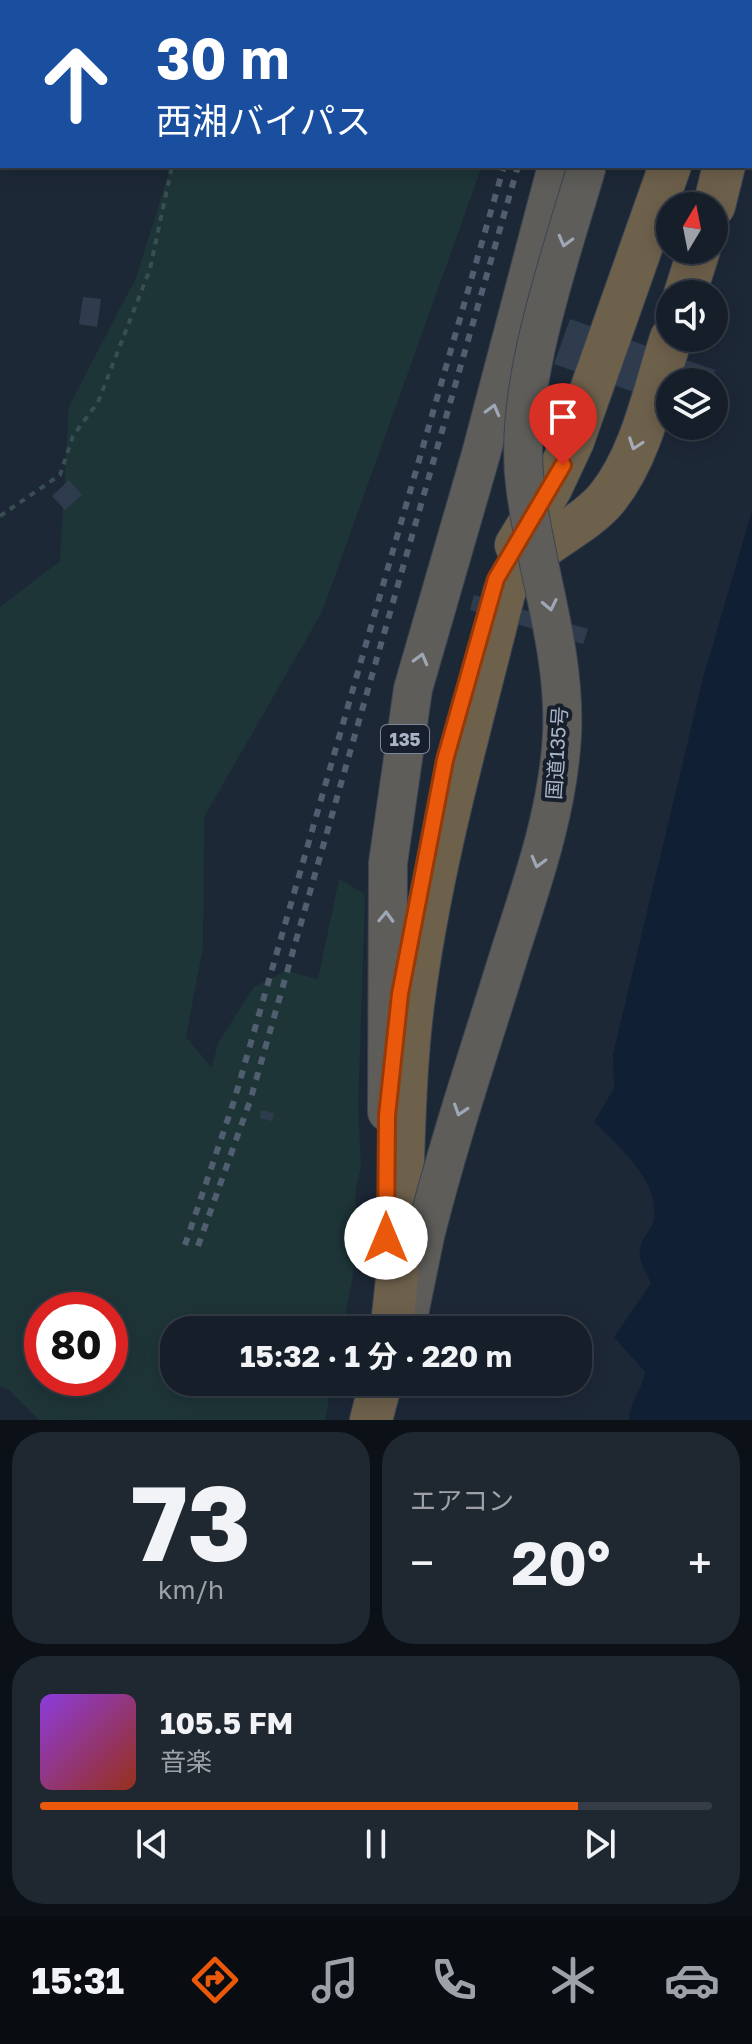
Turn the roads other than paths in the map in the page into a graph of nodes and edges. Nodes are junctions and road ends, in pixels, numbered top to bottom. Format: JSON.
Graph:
{"nodes":[{"id":1,"x":556,"y":168,"type":"edge"},
{"id":2,"x":586,"y":168,"type":"edge"},
{"id":3,"x":669,"y":168,"type":"edge"},
{"id":4,"x":724,"y":168,"type":"edge"},
{"id":5,"x":718,"y":192,"type":"edge"},
{"id":6,"x":666,"y":352,"type":"edge"},
{"id":7,"x":407,"y":994,"type":"junction"},
{"id":8,"x":387,"y":1116,"type":"junction"},
{"id":9,"x":378,"y":1316,"type":"edge"},
{"id":10,"x":393,"y":1316,"type":"edge"},
{"id":11,"x":409,"y":1316,"type":"edge"},
{"id":12,"x":363,"y":1396,"type":"edge"},
{"id":13,"x":377,"y":1396,"type":"edge"},
{"id":14,"x":387,"y":1396,"type":"edge"},
{"id":15,"x":357,"y":1420,"type":"edge"},
{"id":16,"x":371,"y":1420,"type":"edge"},
{"id":17,"x":379,"y":1420,"type":"edge"}],
"edges":[{"from":8,"to":1,"type":"highway","number":"135","one_way":true},
{"from":2,"to":11,"type":"highway","name":"国道135号","one_way":true,"bridge":true},
{"from":3,"to":7,"type":"highway"},
{"from":4,"to":5,"type":"highway"},
{"from":6,"to":7,"type":"highway","one_way":true},
{"from":7,"to":8,"type":"highway"},
{"from":7,"to":10,"type":"highway"},
{"from":8,"to":9,"type":"highway","number":"135"},
{"from":12,"to":15,"type":"highway"},
{"from":13,"to":16,"type":"highway"},
{"from":14,"to":17,"type":"highway"}]}
